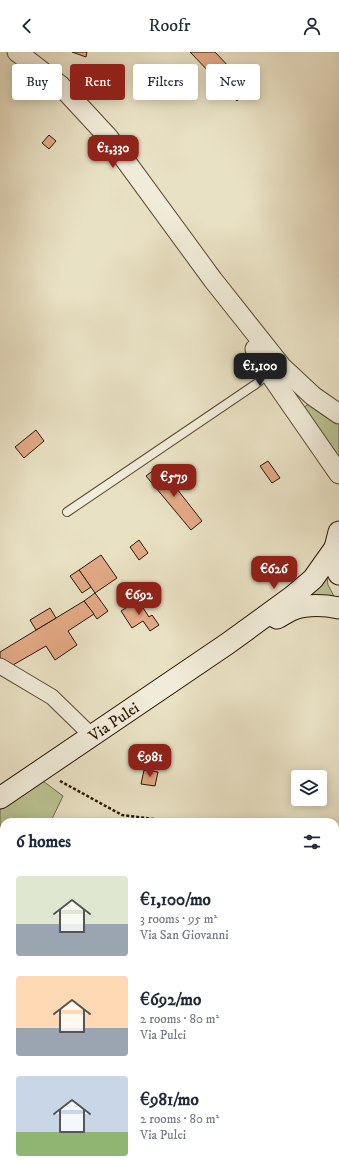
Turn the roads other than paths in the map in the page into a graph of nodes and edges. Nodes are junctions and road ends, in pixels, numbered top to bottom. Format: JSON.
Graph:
{"nodes":[{"id":1,"x":17,"y":52,"type":"edge"},
{"id":2,"x":213,"y":280,"type":"junction"},
{"id":3,"x":269,"y":373,"type":"junction"},
{"id":4,"x":339,"y":414,"type":"edge"},
{"id":5,"x":339,"y":474,"type":"edge"},
{"id":6,"x":67,"y":512,"type":"dead end"},
{"id":7,"x":337,"y":540,"type":"edge"},
{"id":8,"x":339,"y":574,"type":"edge"},
{"id":9,"x":339,"y":608,"type":"edge"},
{"id":10,"x":227,"y":644,"type":"junction"},
{"id":11,"x":0,"y":666,"type":"edge"},
{"id":12,"x":92,"y":736,"type":"junction"},
{"id":13,"x":0,"y":798,"type":"edge"}],
"edges":[{"from":1,"to":2,"type":"street"},
{"from":2,"to":3,"type":"street"},
{"from":2,"to":4,"type":"street"},
{"from":3,"to":5,"type":"street"},
{"from":3,"to":6,"type":"lane"},
{"from":7,"to":8,"type":"main road"},
{"from":7,"to":10,"type":"main road"},
{"from":9,"to":10,"type":"main road"},
{"from":10,"to":12,"type":"main road","name":"Via Pulei"},
{"from":11,"to":12,"type":"street"},
{"from":12,"to":13,"type":"main road","name":"Via Pulei"}]}
